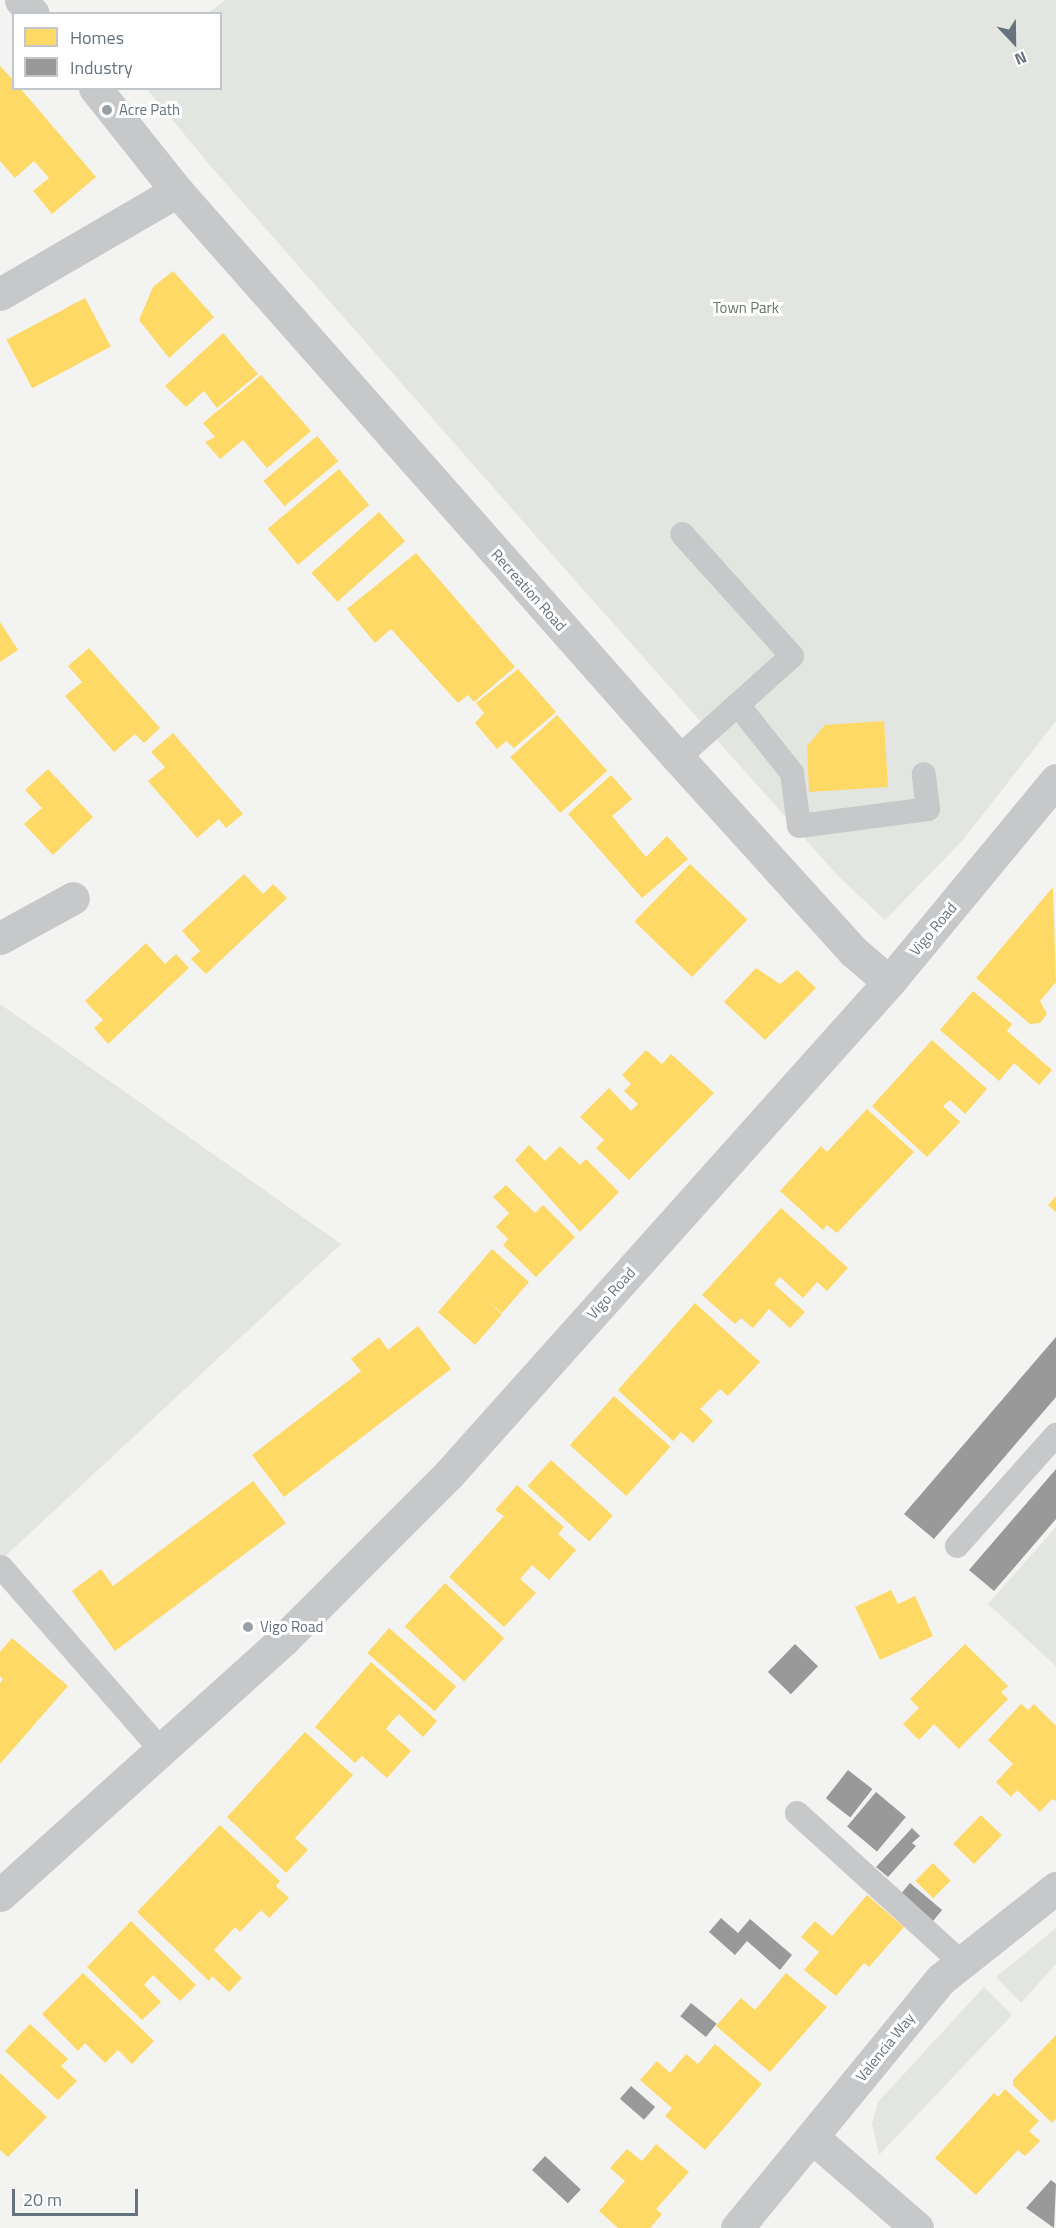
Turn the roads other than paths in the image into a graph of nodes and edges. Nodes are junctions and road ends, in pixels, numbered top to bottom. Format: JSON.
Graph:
{"nodes":[{"id":1,"x":21,"y":0,"type":"edge"},
{"id":2,"x":31,"y":12,"type":"edge"},
{"id":3,"x":96,"y":90,"type":"edge"},
{"id":4,"x":177,"y":191,"type":"junction"},
{"id":5,"x":0,"y":294,"type":"edge"},
{"id":6,"x":682,"y":534,"type":"dead end"},
{"id":7,"x":738,"y":705,"type":"junction"},
{"id":8,"x":678,"y":759,"type":"junction"},
{"id":9,"x":924,"y":774,"type":"dead end"},
{"id":10,"x":1056,"y":780,"type":"edge"},
{"id":11,"x":73,"y":898,"type":"dead end"},
{"id":12,"x":0,"y":938,"type":"edge"},
{"id":13,"x":889,"y":982,"type":"junction"},
{"id":14,"x":1056,"y":1435,"type":"edge"},
{"id":15,"x":957,"y":1546,"type":"dead end"},
{"id":16,"x":1,"y":1567,"type":"edge"},
{"id":17,"x":162,"y":1750,"type":"junction"},
{"id":18,"x":796,"y":1813,"type":"dead end"},
{"id":19,"x":1056,"y":1888,"type":"edge"},
{"id":20,"x":0,"y":1895,"type":"edge"},
{"id":21,"x":961,"y":1962,"type":"junction"},
{"id":22,"x":812,"y":2137,"type":"junction"},
{"id":23,"x":736,"y":2228,"type":"edge"},
{"id":24,"x":917,"y":2228,"type":"edge"}],
"edges":[{"from":1,"to":2,"type":"street"},
{"from":3,"to":4,"type":"street","name":"Recreation Road"},
{"from":4,"to":5,"type":"street"},
{"from":4,"to":8,"type":"street","name":"Recreation Road"},
{"from":6,"to":7,"type":"lane"},
{"from":7,"to":8,"type":"lane"},
{"from":7,"to":9,"type":"lane"},
{"from":8,"to":13,"type":"street","name":"Recreation Road"},
{"from":10,"to":13,"type":"street","name":"Vigo Road"},
{"from":11,"to":12,"type":"street"},
{"from":13,"to":17,"type":"street","name":"Vigo Road"},
{"from":14,"to":15,"type":"lane"},
{"from":16,"to":17,"type":"lane"},
{"from":17,"to":20,"type":"street","name":"Vigo Road"},
{"from":18,"to":21,"type":"lane"},
{"from":19,"to":21,"type":"street","name":"Valencia Way"},
{"from":21,"to":22,"type":"street","name":"Valencia Way"},
{"from":22,"to":23,"type":"street","name":"Valencia Way"},
{"from":22,"to":24,"type":"street"}]}
